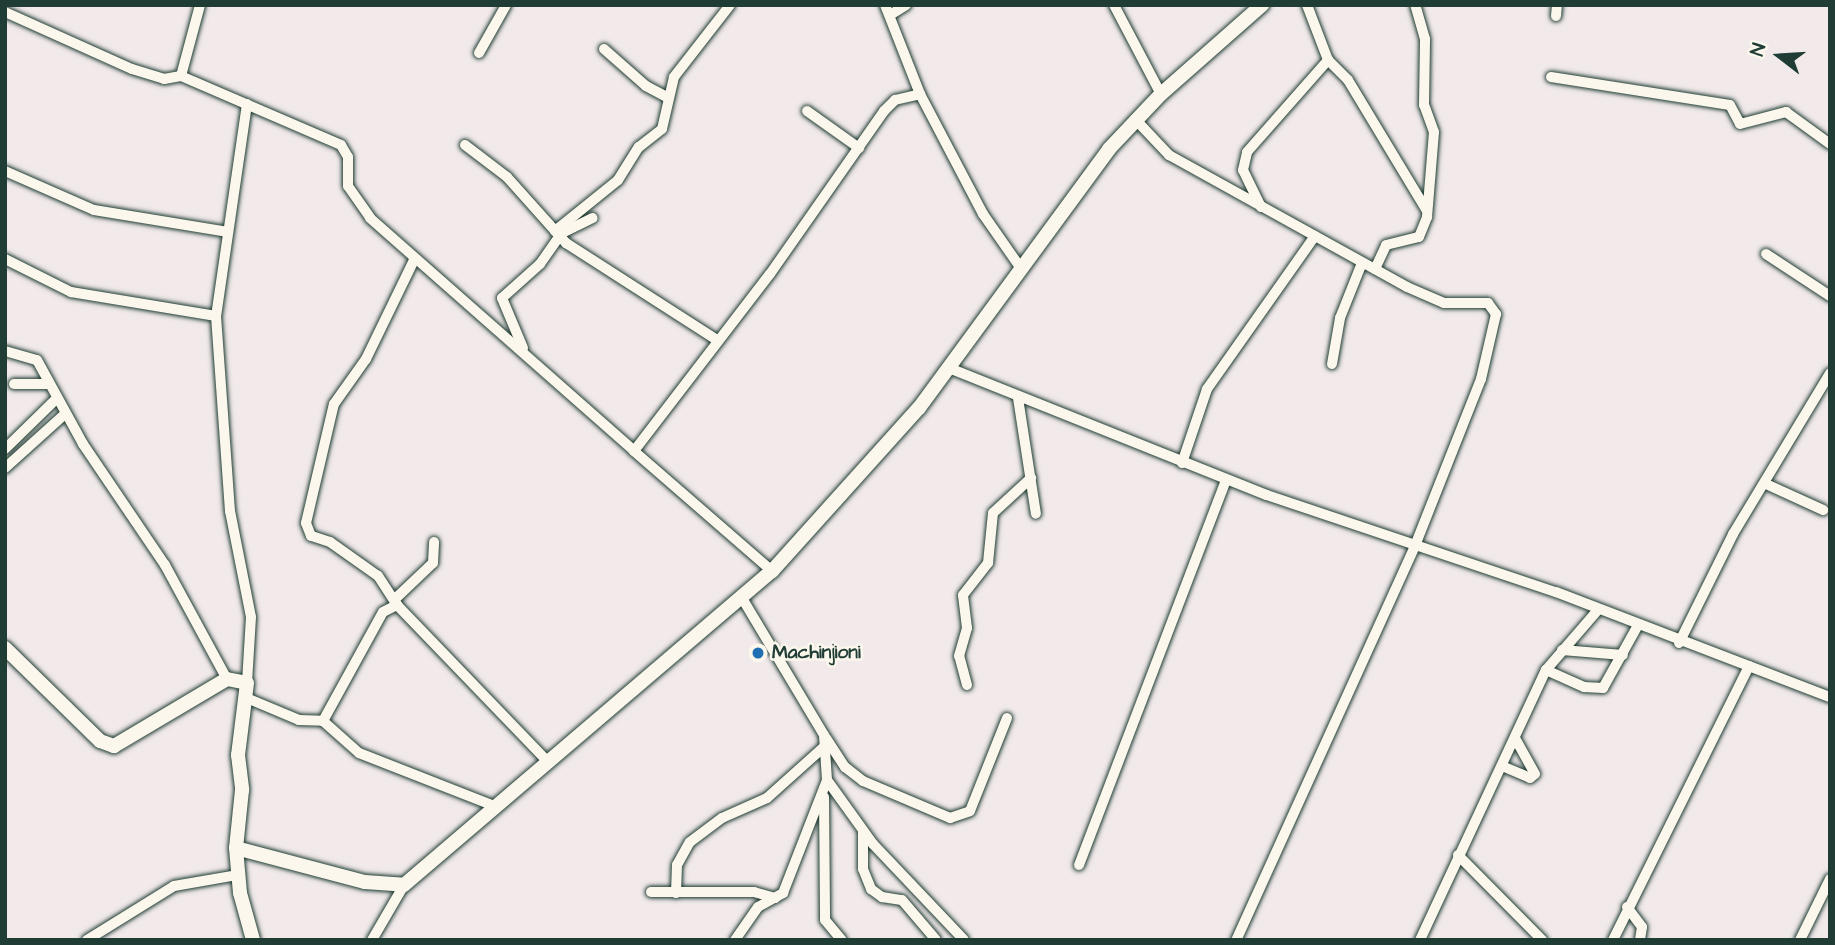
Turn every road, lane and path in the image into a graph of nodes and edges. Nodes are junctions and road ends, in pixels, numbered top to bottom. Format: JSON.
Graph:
{"nodes":[{"id":1,"x":200,"y":5,"type":"edge"},
{"id":2,"x":506,"y":5,"type":"edge"},
{"id":3,"x":730,"y":5,"type":"edge"},
{"id":4,"x":906,"y":5,"type":"edge"},
{"id":5,"x":1114,"y":5,"type":"edge"},
{"id":6,"x":1262,"y":5,"type":"edge"},
{"id":7,"x":1307,"y":5,"type":"edge"},
{"id":8,"x":1416,"y":5,"type":"edge"},
{"id":9,"x":887,"y":10,"type":"edge"},
{"id":10,"x":5,"y":12,"type":"edge"},
{"id":11,"x":604,"y":49,"type":"dead end"},
{"id":12,"x":480,"y":52,"type":"dead end"},
{"id":13,"x":1328,"y":60,"type":"junction"},
{"id":14,"x":181,"y":76,"type":"junction"},
{"id":15,"x":1551,"y":77,"type":"dead end"},
{"id":16,"x":920,"y":94,"type":"junction"},
{"id":17,"x":1161,"y":94,"type":"junction"},
{"id":18,"x":667,"y":97,"type":"junction"},
{"id":19,"x":247,"y":104,"type":"junction"},
{"id":20,"x":807,"y":111,"type":"dead end"},
{"id":21,"x":1135,"y":119,"type":"junction"},
{"id":22,"x":1830,"y":144,"type":"edge"},
{"id":23,"x":465,"y":145,"type":"dead end"},
{"id":24,"x":859,"y":148,"type":"junction"},
{"id":25,"x":5,"y":171,"type":"edge"},
{"id":26,"x":1261,"y":206,"type":"junction"},
{"id":27,"x":1427,"y":211,"type":"junction"},
{"id":28,"x":593,"y":218,"type":"dead end"},
{"id":29,"x":228,"y":232,"type":"junction"},
{"id":30,"x":556,"y":234,"type":"junction"},
{"id":31,"x":1315,"y":236,"type":"junction"},
{"id":32,"x":1766,"y":254,"type":"dead end"},
{"id":33,"x":5,"y":259,"type":"edge"},
{"id":34,"x":414,"y":260,"type":"junction"},
{"id":35,"x":1362,"y":263,"type":"junction"},
{"id":36,"x":1020,"y":267,"type":"junction"},
{"id":37,"x":1375,"y":269,"type":"junction"},
{"id":38,"x":1830,"y":296,"type":"edge"},
{"id":39,"x":216,"y":316,"type":"junction"},
{"id":40,"x":718,"y":340,"type":"junction"},
{"id":41,"x":524,"y":350,"type":"junction"},
{"id":42,"x":5,"y":351,"type":"edge"},
{"id":43,"x":1332,"y":364,"type":"dead end"},
{"id":44,"x":949,"y":368,"type":"junction"},
{"id":45,"x":1829,"y":376,"type":"edge"},
{"id":46,"x":14,"y":384,"type":"dead end"},
{"id":47,"x":48,"y":384,"type":"junction"},
{"id":48,"x":1018,"y":398,"type":"junction"},
{"id":49,"x":56,"y":399,"type":"junction"},
{"id":50,"x":65,"y":414,"type":"junction"},
{"id":51,"x":5,"y":449,"type":"edge"},
{"id":52,"x":634,"y":452,"type":"junction"},
{"id":53,"x":1182,"y":463,"type":"junction"},
{"id":54,"x":5,"y":468,"type":"edge"},
{"id":55,"x":1031,"y":478,"type":"junction"},
{"id":56,"x":1226,"y":480,"type":"junction"},
{"id":57,"x":1766,"y":484,"type":"junction"},
{"id":58,"x":1823,"y":510,"type":"dead end"},
{"id":59,"x":1036,"y":514,"type":"dead end"},
{"id":60,"x":435,"y":541,"type":"dead end"},
{"id":61,"x":1415,"y":545,"type":"junction"},
{"id":62,"x":772,"y":571,"type":"junction"},
{"id":63,"x":742,"y":598,"type":"junction"},
{"id":64,"x":396,"y":602,"type":"junction"},
{"id":65,"x":1597,"y":611,"type":"junction"},
{"id":66,"x":1637,"y":627,"type":"junction"},
{"id":67,"x":1679,"y":643,"type":"junction"},
{"id":68,"x":5,"y":648,"type":"edge"},
{"id":69,"x":1562,"y":650,"type":"junction"},
{"id":70,"x":1623,"y":655,"type":"junction"},
{"id":71,"x":1749,"y":666,"type":"junction"},
{"id":72,"x":1546,"y":670,"type":"junction"},
{"id":73,"x":227,"y":679,"type":"junction"},
{"id":74,"x":247,"y":683,"type":"junction"},
{"id":75,"x":967,"y":685,"type":"dead end"},
{"id":76,"x":1830,"y":697,"type":"edge"},
{"id":77,"x":249,"y":699,"type":"junction"},
{"id":78,"x":1007,"y":718,"type":"dead end"},
{"id":79,"x":323,"y":721,"type":"junction"},
{"id":80,"x":1515,"y":738,"type":"junction"},
{"id":81,"x":825,"y":740,"type":"junction"},
{"id":82,"x":547,"y":761,"type":"junction"},
{"id":83,"x":1502,"y":766,"type":"junction"},
{"id":84,"x":825,"y":786,"type":"junction"},
{"id":85,"x":494,"y":806,"type":"junction"},
{"id":86,"x":863,"y":830,"type":"junction"},
{"id":87,"x":236,"y":848,"type":"junction"},
{"id":88,"x":1458,"y":855,"type":"junction"},
{"id":89,"x":1079,"y":864,"type":"dead end"},
{"id":90,"x":237,"y":875,"type":"junction"},
{"id":91,"x":1830,"y":879,"type":"edge"},
{"id":92,"x":404,"y":885,"type":"junction"},
{"id":93,"x":651,"y":892,"type":"dead end"},
{"id":94,"x":676,"y":893,"type":"junction"},
{"id":95,"x":775,"y":898,"type":"junction"},
{"id":96,"x":1627,"y":907,"type":"junction"},
{"id":97,"x":87,"y":940,"type":"edge"},
{"id":98,"x":253,"y":940,"type":"edge"},
{"id":99,"x":372,"y":940,"type":"edge"},
{"id":100,"x":735,"y":940,"type":"edge"},
{"id":101,"x":842,"y":940,"type":"edge"},
{"id":102,"x":936,"y":940,"type":"edge"},
{"id":103,"x":964,"y":940,"type":"edge"},
{"id":104,"x":1236,"y":940,"type":"edge"},
{"id":105,"x":1420,"y":940,"type":"edge"},
{"id":106,"x":1542,"y":940,"type":"edge"},
{"id":107,"x":1612,"y":940,"type":"edge"},
{"id":108,"x":1640,"y":940,"type":"edge"},
{"id":109,"x":1800,"y":940,"type":"edge"}],
"edges":[{"from":1,"to":14,"type":"street"},
{"from":2,"to":12,"type":"street"},
{"from":3,"to":18,"type":"street"},
{"from":4,"to":9,"type":"street"},
{"from":5,"to":17,"type":"street"},
{"from":6,"to":17,"type":"street"},
{"from":7,"to":13,"type":"street"},
{"from":8,"to":27,"type":"street"},
{"from":9,"to":16,"type":"street"},
{"from":10,"to":14,"type":"street"},
{"from":11,"to":18,"type":"street"},
{"from":13,"to":26,"type":"street"},
{"from":13,"to":27,"type":"street"},
{"from":14,"to":19,"type":"street"},
{"from":15,"to":22,"type":"street"},
{"from":16,"to":24,"type":"street"},
{"from":16,"to":36,"type":"street"},
{"from":17,"to":21,"type":"street"},
{"from":18,"to":30,"type":"street"},
{"from":19,"to":29,"type":"street"},
{"from":19,"to":34,"type":"street"},
{"from":20,"to":24,"type":"street"},
{"from":21,"to":26,"type":"street"},
{"from":21,"to":36,"type":"street"},
{"from":23,"to":30,"type":"street"},
{"from":24,"to":40,"type":"street"},
{"from":25,"to":29,"type":"street"},
{"from":26,"to":31,"type":"street"},
{"from":27,"to":37,"type":"street"},
{"from":28,"to":30,"type":"street"},
{"from":29,"to":39,"type":"street"},
{"from":30,"to":40,"type":"street"},
{"from":30,"to":41,"type":"street"},
{"from":31,"to":35,"type":"street"},
{"from":31,"to":53,"type":"street"},
{"from":32,"to":38,"type":"street"},
{"from":33,"to":39,"type":"street"},
{"from":34,"to":41,"type":"street"},
{"from":34,"to":64,"type":"street"},
{"from":35,"to":37,"type":"street"},
{"from":35,"to":43,"type":"street"},
{"from":36,"to":44,"type":"street"},
{"from":37,"to":61,"type":"street"},
{"from":39,"to":74,"type":"street"},
{"from":40,"to":52,"type":"street"},
{"from":41,"to":52,"type":"street"},
{"from":42,"to":47,"type":"street"},
{"from":44,"to":48,"type":"street"},
{"from":44,"to":62,"type":"street"},
{"from":45,"to":57,"type":"street"},
{"from":46,"to":47,"type":"street"},
{"from":47,"to":49,"type":"street"},
{"from":48,"to":53,"type":"street"},
{"from":48,"to":55,"type":"street"},
{"from":49,"to":50,"type":"street"},
{"from":49,"to":51,"type":"street"},
{"from":50,"to":54,"type":"street"},
{"from":50,"to":73,"type":"street"},
{"from":52,"to":62,"type":"street"},
{"from":53,"to":56,"type":"street"},
{"from":55,"to":59,"type":"street"},
{"from":55,"to":75,"type":"street"},
{"from":56,"to":61,"type":"street"},
{"from":56,"to":89,"type":"street"},
{"from":57,"to":58,"type":"street"},
{"from":57,"to":67,"type":"street"},
{"from":60,"to":64,"type":"street"},
{"from":61,"to":65,"type":"street"},
{"from":61,"to":104,"type":"street"},
{"from":62,"to":63,"type":"street"},
{"from":63,"to":81,"type":"street"},
{"from":63,"to":82,"type":"street"},
{"from":64,"to":79,"type":"street"},
{"from":64,"to":82,"type":"street"},
{"from":65,"to":66,"type":"street"},
{"from":65,"to":69,"type":"street"},
{"from":66,"to":67,"type":"street"},
{"from":66,"to":70,"type":"street"},
{"from":67,"to":71,"type":"street"},
{"from":68,"to":73,"type":"street"},
{"from":69,"to":70,"type":"street"},
{"from":69,"to":72,"type":"street"},
{"from":70,"to":72,"type":"street"},
{"from":71,"to":76,"type":"street"},
{"from":71,"to":96,"type":"street"},
{"from":72,"to":80,"type":"street"},
{"from":73,"to":74,"type":"street"},
{"from":74,"to":77,"type":"street"},
{"from":77,"to":79,"type":"street"},
{"from":77,"to":87,"type":"street"},
{"from":78,"to":81,"type":"street"},
{"from":79,"to":85,"type":"street"},
{"from":80,"to":83,"type":"street"},
{"from":80,"to":83,"type":"street"},
{"from":81,"to":84,"type":"street"},
{"from":81,"to":94,"type":"street"},
{"from":82,"to":85,"type":"street"},
{"from":83,"to":88,"type":"street"},
{"from":84,"to":86,"type":"street"},
{"from":84,"to":95,"type":"street"},
{"from":84,"to":101,"type":"street"},
{"from":85,"to":92,"type":"street"},
{"from":86,"to":102,"type":"street"},
{"from":86,"to":103,"type":"street"},
{"from":87,"to":90,"type":"street"},
{"from":87,"to":92,"type":"street"},
{"from":88,"to":105,"type":"street"},
{"from":88,"to":106,"type":"street"},
{"from":90,"to":97,"type":"street"},
{"from":90,"to":98,"type":"street"},
{"from":91,"to":109,"type":"street"},
{"from":92,"to":99,"type":"street"},
{"from":93,"to":94,"type":"street"},
{"from":94,"to":95,"type":"street"},
{"from":95,"to":100,"type":"street"},
{"from":96,"to":107,"type":"street"},
{"from":96,"to":108,"type":"street"}]}
